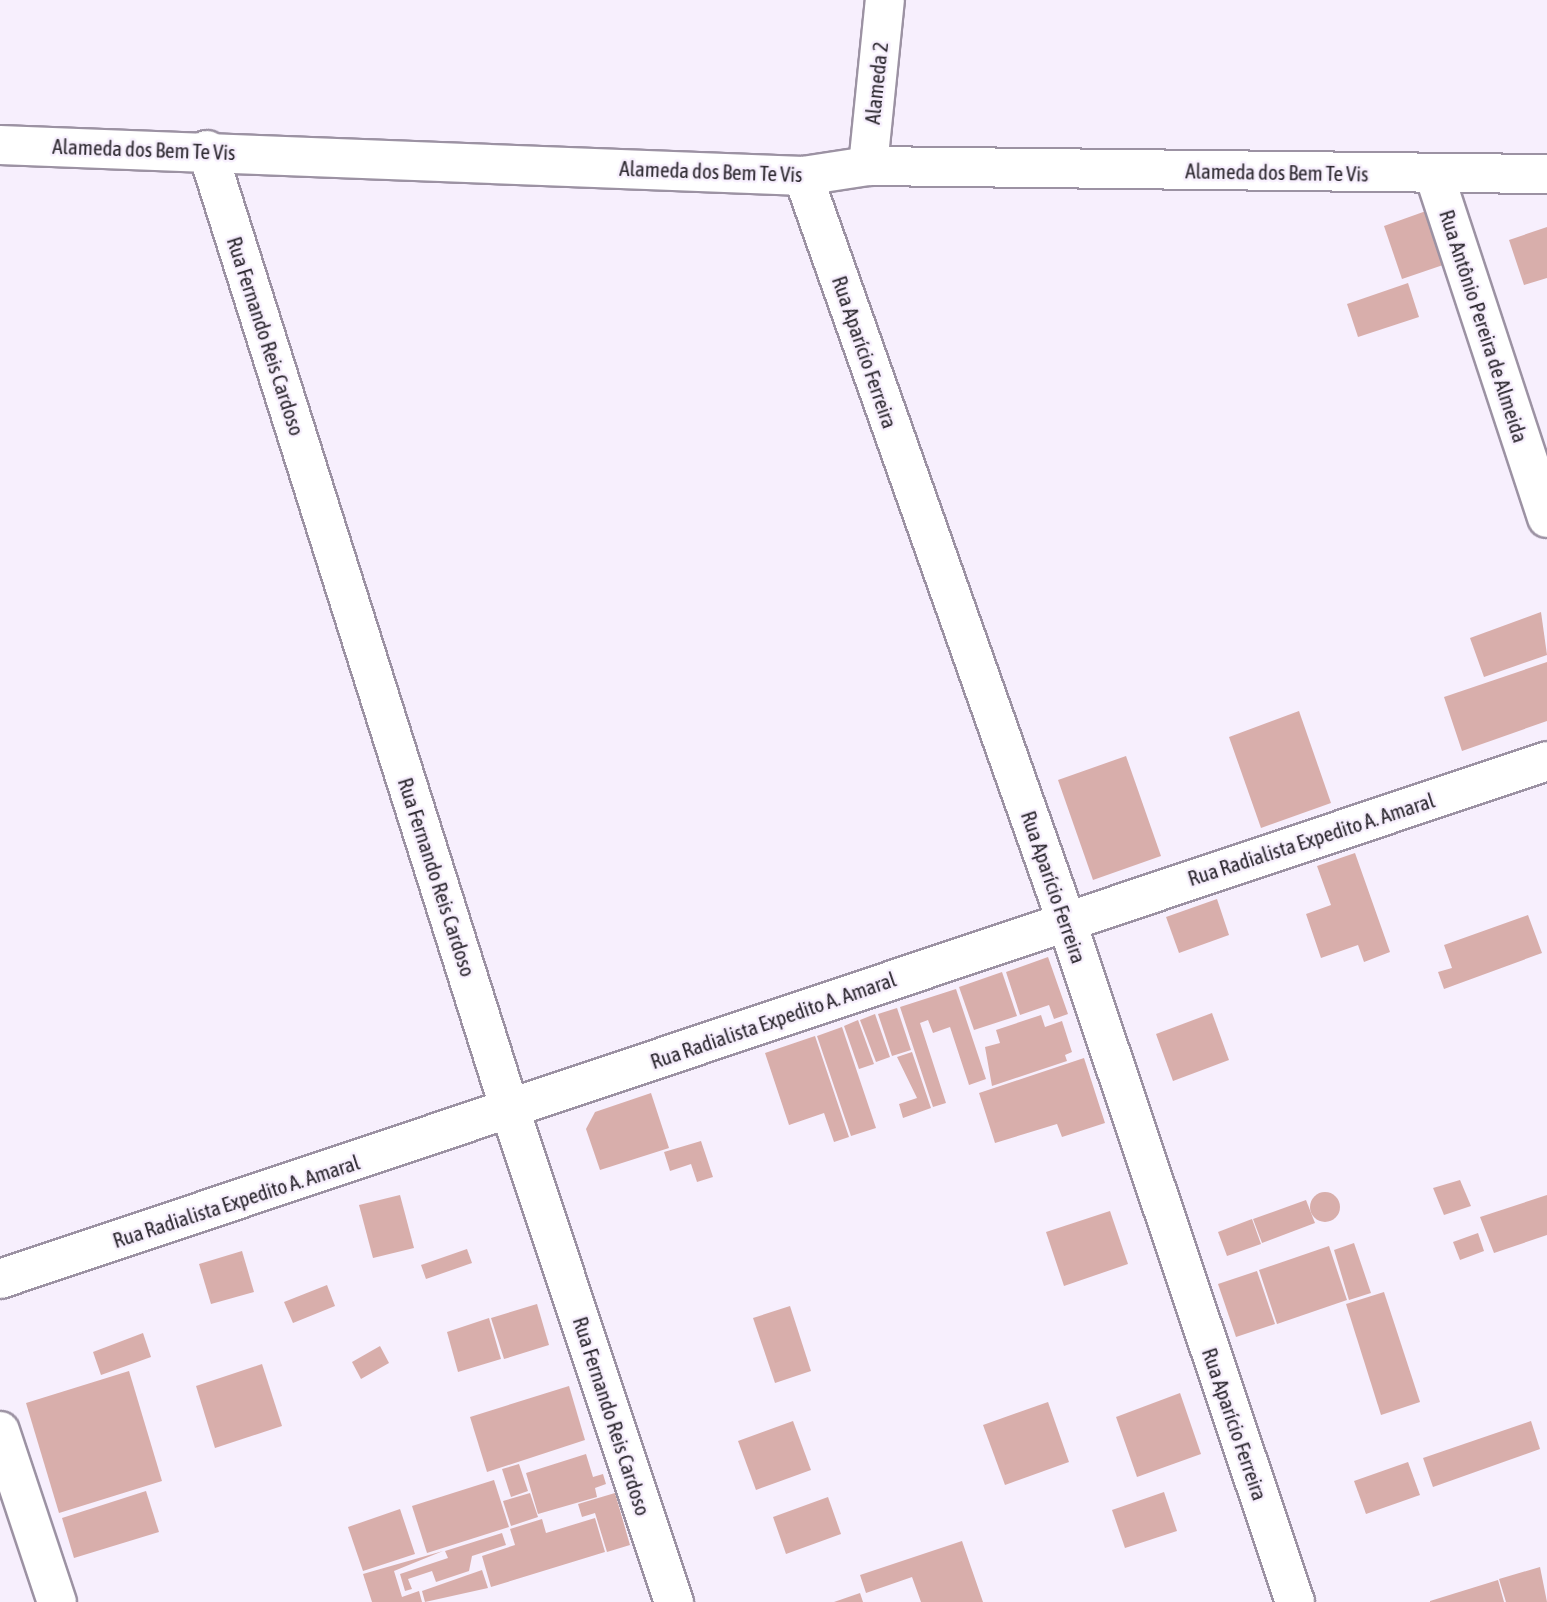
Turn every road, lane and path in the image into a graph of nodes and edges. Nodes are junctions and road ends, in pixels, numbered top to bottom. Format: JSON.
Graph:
{"nodes":[{"id":1,"x":885,"y":0,"type":"edge"},
{"id":2,"x":0,"y":145,"type":"edge"},
{"id":3,"x":207,"y":150,"type":"junction"},
{"id":4,"x":868,"y":166,"type":"junction"},
{"id":5,"x":1434,"y":174,"type":"junction"},
{"id":6,"x":1547,"y":174,"type":"edge"},
{"id":7,"x":803,"y":176,"type":"junction"},
{"id":8,"x":1547,"y":518,"type":"edge"},
{"id":9,"x":1547,"y":761,"type":"edge"},
{"id":10,"x":1066,"y":920,"type":"junction"},
{"id":11,"x":510,"y":1110,"type":"junction"},
{"id":12,"x":0,"y":1279,"type":"edge"},
{"id":13,"x":0,"y":1431,"type":"edge"},
{"id":14,"x":57,"y":1602,"type":"edge"},
{"id":15,"x":674,"y":1602,"type":"edge"},
{"id":16,"x":1295,"y":1602,"type":"edge"}],
"edges":[{"from":1,"to":4,"type":"street","name":"Alameda 2"},
{"from":2,"to":3,"type":"street","name":"Alameda dos Bem Te Vis"},
{"from":3,"to":7,"type":"street","name":"Alameda dos Bem Te Vis"},
{"from":3,"to":11,"type":"street","name":"Rua Fernando Reis Cardoso"},
{"from":4,"to":5,"type":"street","name":"Alameda dos Bem Te Vis"},
{"from":4,"to":7,"type":"street","name":"Alameda dos Bem Te Vis"},
{"from":5,"to":6,"type":"street","name":"Alameda dos Bem Te Vis"},
{"from":5,"to":8,"type":"street","name":"Rua Antônio Pereira de Almeida"},
{"from":7,"to":10,"type":"street","name":"Rua Aparício Ferreira"},
{"from":9,"to":10,"type":"street","name":"Rua Radialista Expedito A. Amaral"},
{"from":10,"to":11,"type":"street","name":"Rua Radialista Expedito A. Amaral"},
{"from":10,"to":16,"type":"street","name":"Rua Aparício Ferreira"},
{"from":11,"to":12,"type":"street","name":"Rua Radialista Expedito A. Amaral"},
{"from":11,"to":15,"type":"street","name":"Rua Fernando Reis Cardoso"},
{"from":13,"to":14,"type":"street"}]}
